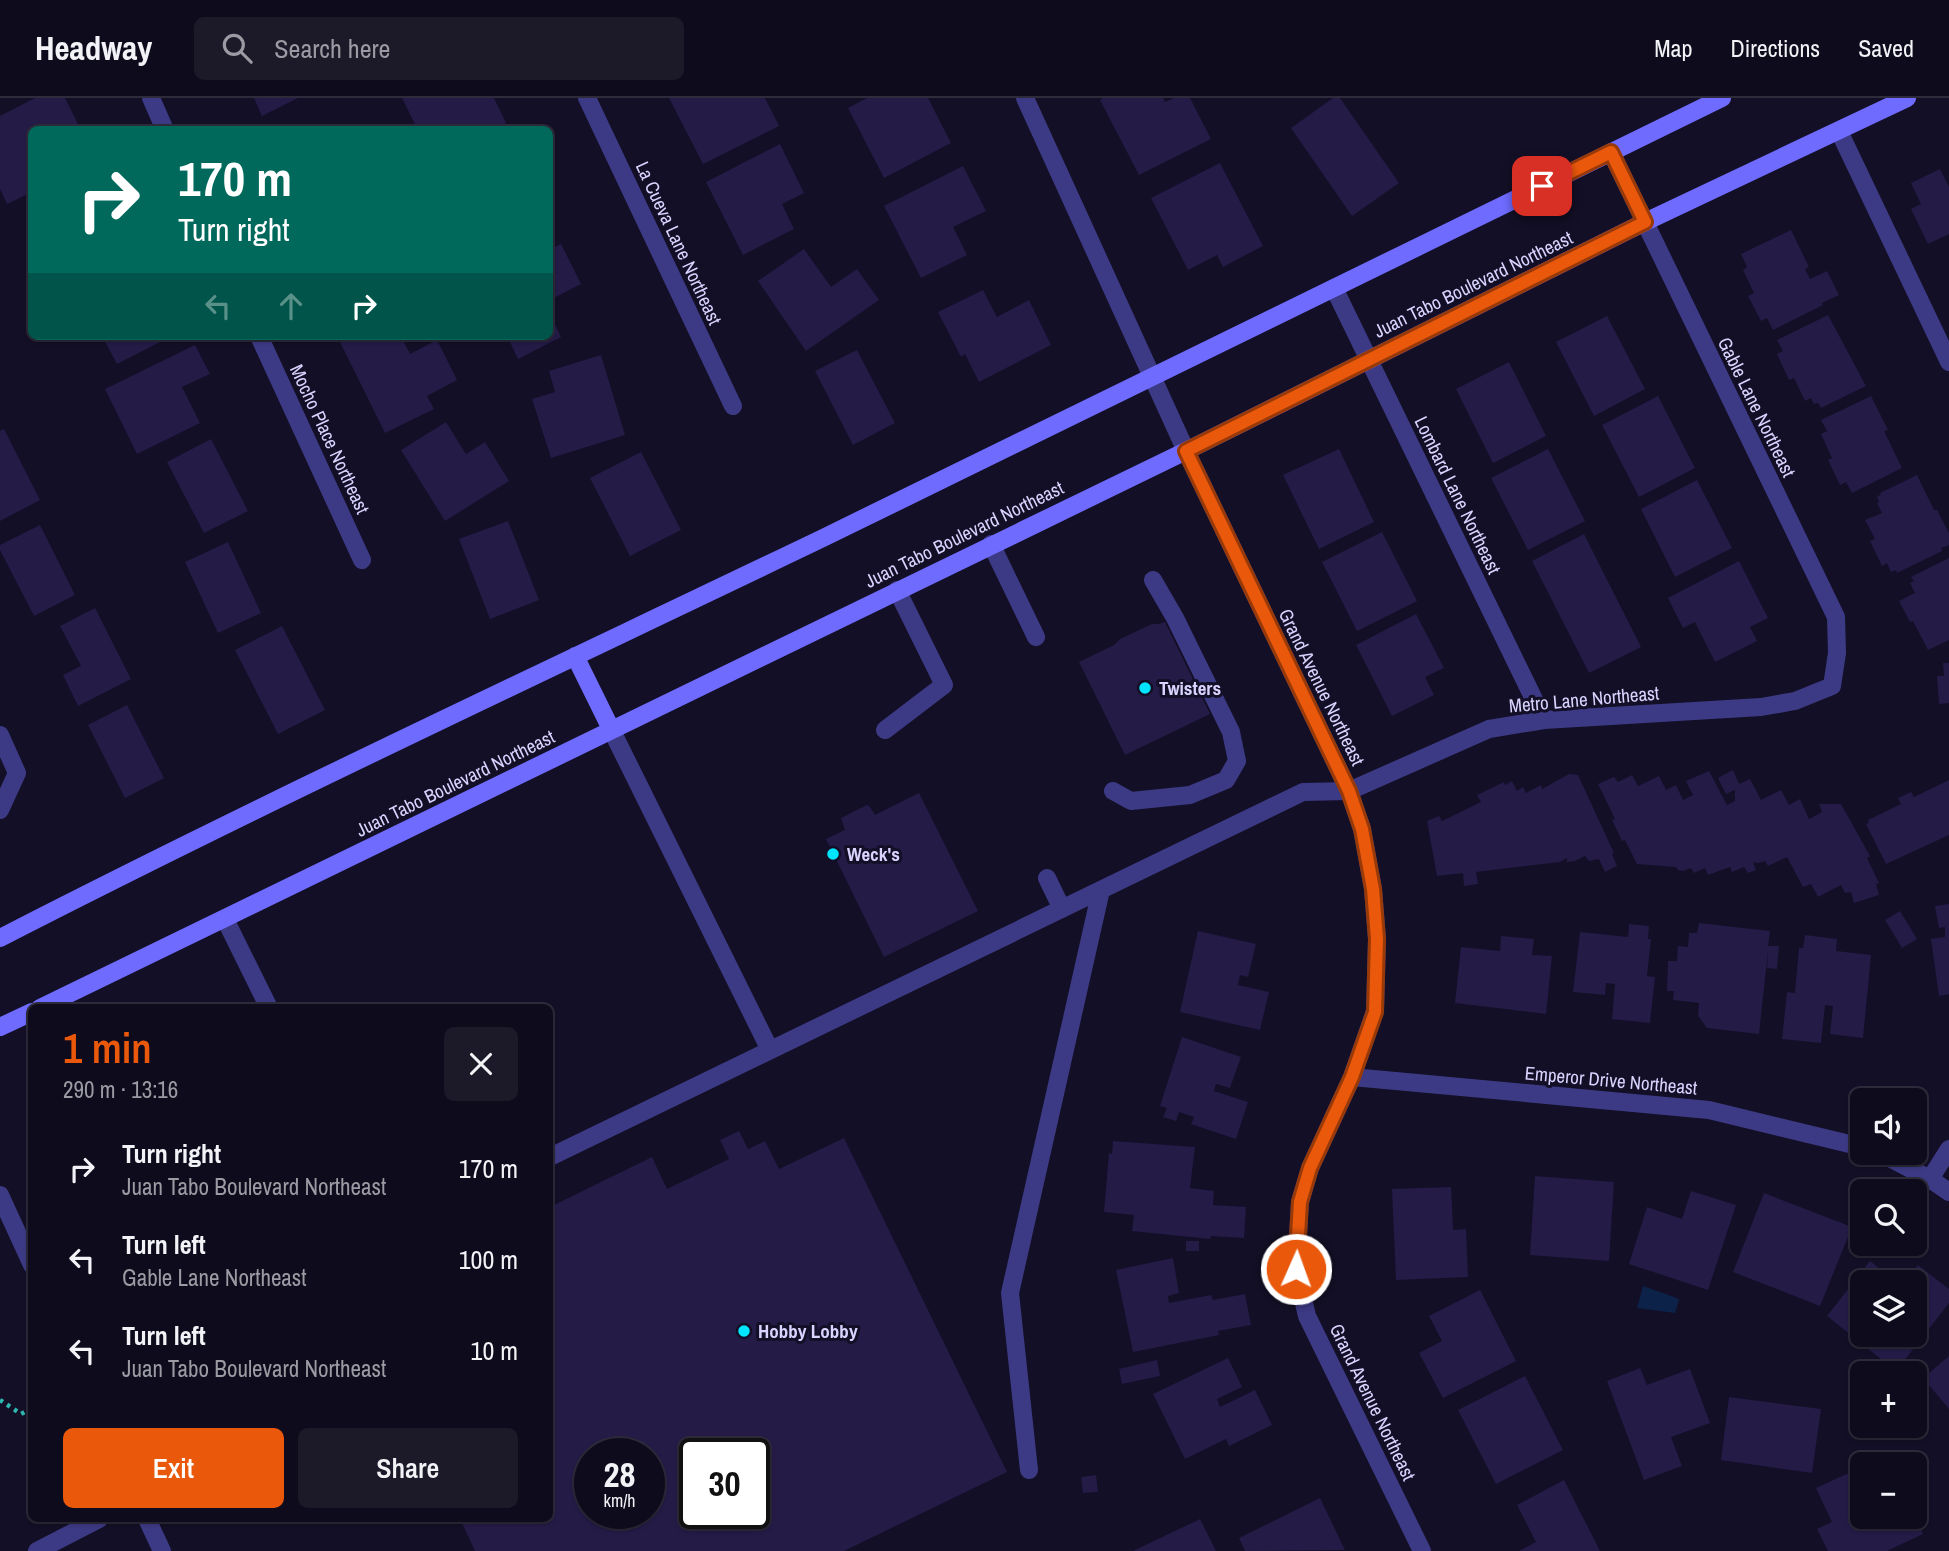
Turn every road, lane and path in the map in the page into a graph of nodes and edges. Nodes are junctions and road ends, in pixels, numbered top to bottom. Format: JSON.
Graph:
{"nodes":[{"id":1,"x":151,"y":98,"type":"edge"},
{"id":2,"x":587,"y":98,"type":"edge"},
{"id":3,"x":1025,"y":98,"type":"edge"},
{"id":4,"x":1722,"y":98,"type":"edge"},
{"id":5,"x":1899,"y":100,"type":"edge"},
{"id":6,"x":163,"y":126,"type":"edge"},
{"id":7,"x":1839,"y":131,"type":"junction"},
{"id":8,"x":1611,"y":152,"type":"junction"},
{"id":9,"x":1645,"y":222,"type":"junction"},
{"id":10,"x":1334,"y":288,"type":"junction"},
{"id":11,"x":261,"y":340,"type":"edge"},
{"id":12,"x":1369,"y":360,"type":"junction"},
{"id":13,"x":1949,"y":362,"type":"edge"},
{"id":14,"x":1153,"y":378,"type":"junction"},
{"id":15,"x":733,"y":406,"type":"dead end"},
{"id":16,"x":1186,"y":451,"type":"junction"},
{"id":17,"x":991,"y":544,"type":"junction"},
{"id":18,"x":362,"y":560,"type":"dead end"},
{"id":19,"x":1153,"y":580,"type":"dead end"},
{"id":20,"x":897,"y":590,"type":"junction"},
{"id":21,"x":1036,"y":637,"type":"dead end"},
{"id":22,"x":575,"y":656,"type":"junction"},
{"id":23,"x":1832,"y":686,"type":"joint"},
{"id":24,"x":1544,"y":720,"type":"junction"},
{"id":25,"x":611,"y":729,"type":"junction"},
{"id":26,"x":885,"y":730,"type":"dead end"},
{"id":27,"x":0,"y":735,"type":"edge"},
{"id":28,"x":1113,"y":791,"type":"dead end"},
{"id":29,"x":1349,"y":791,"type":"junction"},
{"id":30,"x":0,"y":810,"type":"edge"},
{"id":31,"x":1047,"y":878,"type":"dead end"},
{"id":32,"x":1101,"y":890,"type":"junction"},
{"id":33,"x":1062,"y":909,"type":"junction"},
{"id":34,"x":225,"y":919,"type":"junction"},
{"id":35,"x":0,"y":938,"type":"edge"},
{"id":36,"x":48,"y":1004,"type":"edge"},
{"id":37,"x":267,"y":1004,"type":"edge"},
{"id":38,"x":28,"y":1014,"type":"edge"},
{"id":39,"x":0,"y":1027,"type":"edge"},
{"id":40,"x":770,"y":1050,"type":"junction"},
{"id":41,"x":1352,"y":1077,"type":"junction"},
{"id":42,"x":1850,"y":1144,"type":"edge"},
{"id":43,"x":1949,"y":1149,"type":"edge"},
{"id":44,"x":553,"y":1156,"type":"edge"},
{"id":45,"x":1903,"y":1165,"type":"edge"},
{"id":46,"x":1930,"y":1179,"type":"junction"},
{"id":47,"x":1949,"y":1192,"type":"edge"},
{"id":48,"x":0,"y":1195,"type":"edge"},
{"id":49,"x":28,"y":1256,"type":"edge"},
{"id":50,"x":0,"y":1400,"type":"edge"},
{"id":51,"x":28,"y":1410,"type":"edge"},
{"id":52,"x":1028,"y":1470,"type":"dead end"},
{"id":53,"x":94,"y":1522,"type":"edge"},
{"id":54,"x":148,"y":1522,"type":"edge"},
{"id":55,"x":48,"y":1548,"type":"edge"},
{"id":56,"x":162,"y":1551,"type":"edge"},
{"id":57,"x":1422,"y":1551,"type":"edge"}],
"edges":[{"from":1,"to":6,"type":"street"},
{"from":2,"to":15,"type":"street","name":"La Cueva Lane Northeast"},
{"from":3,"to":14,"type":"street","name":"Grand Avenue Northeast"},
{"from":4,"to":8,"type":"main road"},
{"from":5,"to":7,"type":"main road","name":"Juan Tabo Boulevard Northeast"},
{"from":7,"to":9,"type":"main road","name":"Juan Tabo Boulevard Northeast"},
{"from":7,"to":13,"type":"street"},
{"from":8,"to":9,"type":"street","name":"Gable Lane Northeast"},
{"from":8,"to":10,"type":"main road"},
{"from":9,"to":12,"type":"main road","name":"Juan Tabo Boulevard Northeast"},
{"from":9,"to":23,"type":"street","name":"Gable Lane Northeast"},
{"from":10,"to":12,"type":"street","name":"Lombard Lane Northeast"},
{"from":10,"to":14,"type":"main road"},
{"from":11,"to":18,"type":"street","name":"Mocho Place Northeast"},
{"from":12,"to":16,"type":"main road","name":"Juan Tabo Boulevard Northeast"},
{"from":12,"to":24,"type":"street","name":"Lombard Lane Northeast"},
{"from":14,"to":16,"type":"street","name":"Grand Avenue Northeast"},
{"from":14,"to":22,"type":"main road"},
{"from":16,"to":17,"type":"main road","name":"Juan Tabo Boulevard Northeast"},
{"from":16,"to":29,"type":"street","name":"Grand Avenue Northeast"},
{"from":17,"to":20,"type":"main road","name":"Juan Tabo Boulevard Northeast"},
{"from":17,"to":21,"type":"street"},
{"from":19,"to":28,"type":"street"},
{"from":20,"to":25,"type":"main road","name":"Juan Tabo Boulevard Northeast"},
{"from":20,"to":26,"type":"street"},
{"from":22,"to":25,"type":"main road"},
{"from":22,"to":35,"type":"main road"},
{"from":23,"to":24,"type":"street","name":"Metro Lane Northeast"},
{"from":24,"to":29,"type":"street","name":"Metro Lane Northeast"},
{"from":25,"to":34,"type":"main road","name":"Juan Tabo Boulevard Northeast"},
{"from":25,"to":40,"type":"street"},
{"from":27,"to":30,"type":"street"},
{"from":29,"to":32,"type":"street"},
{"from":29,"to":41,"type":"street","name":"Grand Avenue Northeast"},
{"from":31,"to":33,"type":"street"},
{"from":32,"to":33,"type":"street"},
{"from":32,"to":52,"type":"street"},
{"from":33,"to":40,"type":"street"},
{"from":34,"to":36,"type":"main road","name":"Juan Tabo Boulevard Northeast"},
{"from":34,"to":37,"type":"street"},
{"from":38,"to":39,"type":"main road"},
{"from":40,"to":44,"type":"street"},
{"from":41,"to":42,"type":"street","name":"Emperor Drive Northeast"},
{"from":41,"to":57,"type":"street","name":"Grand Avenue Northeast"},
{"from":43,"to":46,"type":"street"},
{"from":45,"to":46,"type":"street"},
{"from":46,"to":47,"type":"street"},
{"from":48,"to":49,"type":"street"},
{"from":50,"to":51,"type":"path"},
{"from":53,"to":55,"type":"street"},
{"from":54,"to":56,"type":"street"}]}
